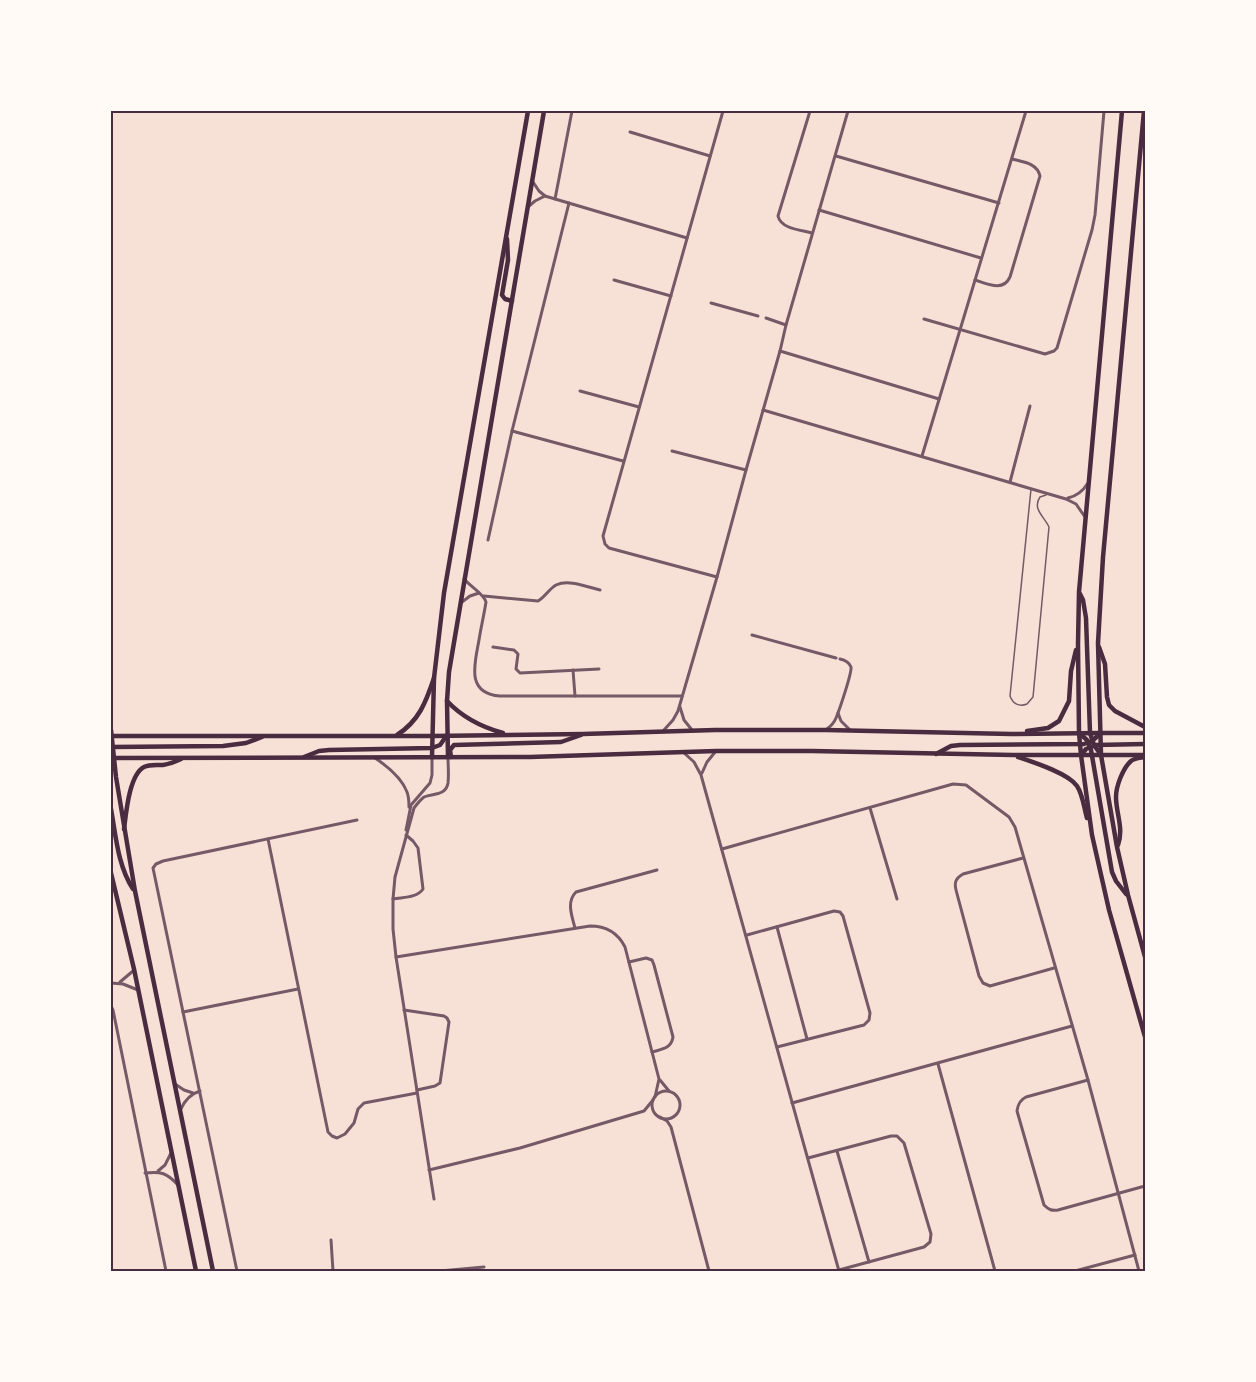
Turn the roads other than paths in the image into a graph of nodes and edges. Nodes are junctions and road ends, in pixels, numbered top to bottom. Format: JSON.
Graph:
{"nodes":[{"id":1,"x":528,"y":111,"type":"edge"},
{"id":2,"x":544,"y":111,"type":"edge"},
{"id":3,"x":572,"y":111,"type":"edge"},
{"id":4,"x":723,"y":111,"type":"edge"},
{"id":5,"x":810,"y":111,"type":"edge"},
{"id":6,"x":848,"y":111,"type":"edge"},
{"id":7,"x":1024,"y":111,"type":"edge"},
{"id":8,"x":1104,"y":111,"type":"edge"},
{"id":9,"x":1122,"y":111,"type":"edge"},
{"id":10,"x":1144,"y":111,"type":"edge"},
{"id":11,"x":630,"y":132,"type":"dead end"},
{"id":12,"x":710,"y":156,"type":"junction"},
{"id":13,"x":835,"y":156,"type":"junction"},
{"id":14,"x":1012,"y":159,"type":"junction"},
{"id":15,"x":532,"y":180,"type":"junction"},
{"id":16,"x":545,"y":196,"type":"junction"},
{"id":17,"x":555,"y":199,"type":"junction"},
{"id":18,"x":569,"y":203,"type":"junction"},
{"id":19,"x":999,"y":203,"type":"junction"},
{"id":20,"x":528,"y":208,"type":"junction"},
{"id":21,"x":819,"y":210,"type":"junction"},
{"id":22,"x":507,"y":233,"type":"junction"},
{"id":23,"x":812,"y":233,"type":"junction"},
{"id":24,"x":687,"y":238,"type":"junction"},
{"id":25,"x":981,"y":258,"type":"junction"},
{"id":26,"x":614,"y":280,"type":"dead end"},
{"id":27,"x":975,"y":280,"type":"junction"},
{"id":28,"x":671,"y":296,"type":"junction"},
{"id":29,"x":512,"y":301,"type":"junction"},
{"id":30,"x":711,"y":303,"type":"dead end"},
{"id":31,"x":758,"y":316,"type":"dead end"},
{"id":32,"x":766,"y":318,"type":"dead end"},
{"id":33,"x":924,"y":319,"type":"dead end"},
{"id":34,"x":786,"y":324,"type":"junction"},
{"id":35,"x":960,"y":329,"type":"junction"},
{"id":36,"x":780,"y":351,"type":"junction"},
{"id":37,"x":580,"y":391,"type":"dead end"},
{"id":38,"x":939,"y":399,"type":"junction"},
{"id":39,"x":1030,"y":406,"type":"dead end"},
{"id":40,"x":639,"y":407,"type":"junction"},
{"id":41,"x":763,"y":410,"type":"junction"},
{"id":42,"x":512,"y":431,"type":"junction"},
{"id":43,"x":672,"y":451,"type":"dead end"},
{"id":44,"x":922,"y":456,"type":"junction"},
{"id":45,"x":623,"y":461,"type":"junction"},
{"id":46,"x":746,"y":470,"type":"junction"},
{"id":47,"x":1089,"y":480,"type":"junction"},
{"id":48,"x":1010,"y":482,"type":"junction"},
{"id":49,"x":1031,"y":488,"type":"junction"},
{"id":50,"x":1050,"y":494,"type":"junction"},
{"id":51,"x":1066,"y":498,"type":"junction"},
{"id":52,"x":1086,"y":519,"type":"junction"},
{"id":53,"x":488,"y":540,"type":"dead end"},
{"id":54,"x":464,"y":578,"type":"junction"},
{"id":55,"x":717,"y":578,"type":"junction"},
{"id":56,"x":600,"y":590,"type":"dead end"},
{"id":57,"x":1079,"y":592,"type":"junction"},
{"id":58,"x":479,"y":593,"type":"junction"},
{"id":59,"x":484,"y":596,"type":"junction"},
{"id":60,"x":459,"y":605,"type":"junction"},
{"id":61,"x":752,"y":635,"type":"dead end"},
{"id":62,"x":1098,"y":643,"type":"junction"},
{"id":63,"x":1078,"y":644,"type":"junction"},
{"id":64,"x":493,"y":647,"type":"dead end"},
{"id":65,"x":599,"y":669,"type":"dead end"},
{"id":66,"x":573,"y":670,"type":"junction"},
{"id":67,"x":434,"y":678,"type":"junction"},
{"id":68,"x":575,"y":696,"type":"junction"},
{"id":69,"x":681,"y":696,"type":"junction"},
{"id":70,"x":447,"y":701,"type":"junction"},
{"id":71,"x":680,"y":705,"type":"junction"},
{"id":72,"x":838,"y":712,"type":"junction"},
{"id":73,"x":1145,"y":727,"type":"edge"},
{"id":74,"x":111,"y":730,"type":"edge"},
{"id":75,"x":826,"y":730,"type":"junction"},
{"id":76,"x":850,"y":730,"type":"junction"},
{"id":77,"x":693,"y":731,"type":"junction"},
{"id":78,"x":663,"y":732,"type":"junction"},
{"id":79,"x":1079,"y":733,"type":"junction"},
{"id":80,"x":1090,"y":733,"type":"junction"},
{"id":81,"x":1101,"y":733,"type":"junction"},
{"id":82,"x":583,"y":734,"type":"junction"},
{"id":83,"x":1011,"y":734,"type":"junction"},
{"id":84,"x":1145,"y":734,"type":"edge"},
{"id":85,"x":397,"y":735,"type":"junction"},
{"id":86,"x":447,"y":735,"type":"junction"},
{"id":87,"x":508,"y":735,"type":"junction"},
{"id":88,"x":111,"y":736,"type":"edge"},
{"id":89,"x":267,"y":736,"type":"junction"},
{"id":90,"x":432,"y":736,"type":"junction"},
{"id":91,"x":1080,"y":744,"type":"junction"},
{"id":92,"x":1091,"y":744,"type":"junction"},
{"id":93,"x":1145,"y":744,"type":"edge"},
{"id":94,"x":1101,"y":745,"type":"junction"},
{"id":95,"x":112,"y":747,"type":"edge"},
{"id":96,"x":432,"y":748,"type":"junction"},
{"id":97,"x":716,"y":751,"type":"junction"},
{"id":98,"x":683,"y":752,"type":"junction"},
{"id":99,"x":935,"y":754,"type":"junction"},
{"id":100,"x":1013,"y":755,"type":"junction"},
{"id":101,"x":1081,"y":755,"type":"junction"},
{"id":102,"x":1092,"y":755,"type":"junction"},
{"id":103,"x":1101,"y":755,"type":"junction"},
{"id":104,"x":1145,"y":756,"type":"edge"},
{"id":105,"x":112,"y":757,"type":"edge"},
{"id":106,"x":374,"y":757,"type":"junction"},
{"id":107,"x":432,"y":757,"type":"junction"},
{"id":108,"x":450,"y":757,"type":"junction"},
{"id":109,"x":183,"y":758,"type":"junction"},
{"id":110,"x":302,"y":758,"type":"junction"},
{"id":111,"x":701,"y":774,"type":"junction"},
{"id":112,"x":870,"y":808,"type":"junction"},
{"id":113,"x":111,"y":809,"type":"edge"},
{"id":114,"x":409,"y":809,"type":"junction"},
{"id":115,"x":357,"y":820,"type":"dead end"},
{"id":116,"x":124,"y":829,"type":"junction"},
{"id":117,"x":406,"y":835,"type":"junction"},
{"id":118,"x":1092,"y":835,"type":"junction"},
{"id":119,"x":268,"y":839,"type":"junction"},
{"id":120,"x":1117,"y":847,"type":"junction"},
{"id":121,"x":722,"y":849,"type":"junction"},
{"id":122,"x":1023,"y":858,"type":"junction"},
{"id":123,"x":657,"y":870,"type":"dead end"},
{"id":124,"x":111,"y":873,"type":"edge"},
{"id":125,"x":135,"y":891,"type":"junction"},
{"id":126,"x":1128,"y":895,"type":"junction"},
{"id":127,"x":393,"y":899,"type":"junction"},
{"id":128,"x":897,"y":899,"type":"dead end"},
{"id":129,"x":777,"y":927,"type":"junction"},
{"id":130,"x":575,"y":928,"type":"junction"},
{"id":131,"x":746,"y":935,"type":"junction"},
{"id":132,"x":396,"y":957,"type":"junction"},
{"id":133,"x":1145,"y":957,"type":"edge"},
{"id":134,"x":628,"y":962,"type":"junction"},
{"id":135,"x":1054,"y":968,"type":"junction"},
{"id":136,"x":135,"y":969,"type":"junction"},
{"id":137,"x":111,"y":983,"type":"edge"},
{"id":138,"x":119,"y":983,"type":"junction"},
{"id":139,"x":298,"y":989,"type":"junction"},
{"id":140,"x":139,"y":991,"type":"junction"},
{"id":141,"x":111,"y":1006,"type":"edge"},
{"id":142,"x":404,"y":1010,"type":"junction"},
{"id":143,"x":183,"y":1012,"type":"junction"},
{"id":144,"x":1072,"y":1026,"type":"junction"},
{"id":145,"x":1145,"y":1037,"type":"edge"},
{"id":146,"x":807,"y":1039,"type":"junction"},
{"id":147,"x":777,"y":1047,"type":"junction"},
{"id":148,"x":652,"y":1052,"type":"junction"},
{"id":149,"x":938,"y":1064,"type":"junction"},
{"id":150,"x":659,"y":1079,"type":"junction"},
{"id":151,"x":1088,"y":1080,"type":"junction"},
{"id":152,"x":175,"y":1084,"type":"junction"},
{"id":153,"x":200,"y":1091,"type":"junction"},
{"id":154,"x":417,"y":1092,"type":"junction"},
{"id":155,"x":671,"y":1092,"type":"junction"},
{"id":156,"x":194,"y":1093,"type":"junction"},
{"id":157,"x":654,"y":1098,"type":"junction"},
{"id":158,"x":792,"y":1104,"type":"junction"},
{"id":159,"x":181,"y":1110,"type":"junction"},
{"id":160,"x":644,"y":1110,"type":"junction"},
{"id":161,"x":656,"y":1114,"type":"junction"},
{"id":162,"x":676,"y":1114,"type":"junction"},
{"id":163,"x":660,"y":1117,"type":"junction"},
{"id":164,"x":671,"y":1126,"type":"junction"},
{"id":165,"x":836,"y":1151,"type":"junction"},
{"id":166,"x":171,"y":1152,"type":"junction"},
{"id":167,"x":808,"y":1158,"type":"junction"},
{"id":168,"x":429,"y":1170,"type":"junction"},
{"id":169,"x":158,"y":1171,"type":"junction"},
{"id":170,"x":145,"y":1173,"type":"junction"},
{"id":171,"x":178,"y":1185,"type":"junction"},
{"id":172,"x":1145,"y":1186,"type":"edge"},
{"id":173,"x":1117,"y":1193,"type":"junction"},
{"id":174,"x":434,"y":1199,"type":"dead end"},
{"id":175,"x":331,"y":1240,"type":"dead end"},
{"id":176,"x":1135,"y":1255,"type":"junction"},
{"id":177,"x":869,"y":1262,"type":"junction"},
{"id":178,"x":484,"y":1267,"type":"dead end"},
{"id":179,"x":166,"y":1271,"type":"edge"},
{"id":180,"x":196,"y":1271,"type":"edge"},
{"id":181,"x":213,"y":1271,"type":"edge"},
{"id":182,"x":237,"y":1271,"type":"edge"},
{"id":183,"x":333,"y":1271,"type":"edge"},
{"id":184,"x":440,"y":1271,"type":"edge"},
{"id":185,"x":709,"y":1271,"type":"edge"},
{"id":186,"x":839,"y":1271,"type":"edge"},
{"id":187,"x":995,"y":1271,"type":"edge"},
{"id":188,"x":1075,"y":1271,"type":"edge"},
{"id":189,"x":1139,"y":1271,"type":"edge"}],
"edges":[{"from":1,"to":22,"type":"main road"},
{"from":2,"to":15,"type":"main road"},
{"from":3,"to":17,"type":"street"},
{"from":4,"to":12,"type":"street"},
{"from":5,"to":23,"type":"street"},
{"from":6,"to":13,"type":"street"},
{"from":7,"to":14,"type":"street"},
{"from":8,"to":35,"type":"street"},
{"from":9,"to":47,"type":"main road"},
{"from":10,"to":62,"type":"main road"},
{"from":11,"to":12,"type":"street"},
{"from":12,"to":24,"type":"street"},
{"from":13,"to":19,"type":"street"},
{"from":13,"to":21,"type":"street"},
{"from":14,"to":19,"type":"street"},
{"from":14,"to":27,"type":"street"},
{"from":15,"to":16,"type":"street"},
{"from":15,"to":20,"type":"main road"},
{"from":16,"to":17,"type":"street"},
{"from":16,"to":20,"type":"street"},
{"from":17,"to":18,"type":"street"},
{"from":18,"to":24,"type":"street"},
{"from":18,"to":42,"type":"street"},
{"from":19,"to":25,"type":"street"},
{"from":20,"to":29,"type":"main road"},
{"from":21,"to":23,"type":"street"},
{"from":21,"to":25,"type":"street"},
{"from":22,"to":29,"type":"main road"},
{"from":22,"to":67,"type":"main road"},
{"from":23,"to":34,"type":"street"},
{"from":24,"to":28,"type":"street"},
{"from":25,"to":27,"type":"street"},
{"from":26,"to":28,"type":"street"},
{"from":27,"to":35,"type":"street"},
{"from":28,"to":40,"type":"street"},
{"from":29,"to":54,"type":"main road"},
{"from":30,"to":31,"type":"street"},
{"from":32,"to":34,"type":"street"},
{"from":33,"to":35,"type":"street"},
{"from":34,"to":36,"type":"street"},
{"from":35,"to":38,"type":"street"},
{"from":36,"to":38,"type":"street"},
{"from":36,"to":41,"type":"street"},
{"from":37,"to":40,"type":"street"},
{"from":38,"to":44,"type":"street"},
{"from":39,"to":48,"type":"street"},
{"from":40,"to":45,"type":"street"},
{"from":41,"to":44,"type":"street"},
{"from":41,"to":46,"type":"street"},
{"from":42,"to":45,"type":"street"},
{"from":42,"to":53,"type":"street"},
{"from":43,"to":46,"type":"street"},
{"from":44,"to":48,"type":"street"},
{"from":45,"to":55,"type":"street"},
{"from":46,"to":55,"type":"street"},
{"from":47,"to":51,"type":"street"},
{"from":47,"to":52,"type":"main road"},
{"from":48,"to":49,"type":"street"},
{"from":49,"to":50,"type":"street"},
{"from":49,"to":50,"type":"lane"},
{"from":50,"to":51,"type":"street"},
{"from":51,"to":52,"type":"street"},
{"from":52,"to":57,"type":"main road"},
{"from":54,"to":58,"type":"street"},
{"from":54,"to":60,"type":"main road"},
{"from":55,"to":69,"type":"street"},
{"from":56,"to":59,"type":"street"},
{"from":57,"to":63,"type":"main road"},
{"from":57,"to":80,"type":"main road"},
{"from":58,"to":59,"type":"street"},
{"from":58,"to":60,"type":"street"},
{"from":59,"to":68,"type":"street"},
{"from":60,"to":70,"type":"main road"},
{"from":61,"to":72,"type":"street"},
{"from":62,"to":73,"type":"main road"},
{"from":62,"to":81,"type":"main road"},
{"from":63,"to":79,"type":"main road"},
{"from":63,"to":83,"type":"main road"},
{"from":64,"to":66,"type":"street"},
{"from":65,"to":66,"type":"street"},
{"from":66,"to":68,"type":"street"},
{"from":67,"to":85,"type":"main road"},
{"from":67,"to":90,"type":"main road"},
{"from":68,"to":69,"type":"street"},
{"from":69,"to":71,"type":"street"},
{"from":70,"to":86,"type":"main road"},
{"from":70,"to":87,"type":"main road"},
{"from":71,"to":77,"type":"street"},
{"from":71,"to":78,"type":"street"},
{"from":72,"to":75,"type":"street"},
{"from":72,"to":76,"type":"street"},
{"from":74,"to":88,"type":"main road"},
{"from":75,"to":76,"type":"main road"},
{"from":75,"to":77,"type":"main road"},
{"from":76,"to":83,"type":"main road"},
{"from":77,"to":78,"type":"main road"},
{"from":78,"to":82,"type":"main road"},
{"from":79,"to":80,"type":"main road"},
{"from":79,"to":83,"type":"main road"},
{"from":79,"to":91,"type":"main road"},
{"from":79,"to":92,"type":"main road"},
{"from":80,"to":81,"type":"main road"},
{"from":80,"to":92,"type":"main road"},
{"from":81,"to":84,"type":"main road"},
{"from":81,"to":92,"type":"main road"},
{"from":81,"to":94,"type":"main road"},
{"from":82,"to":87,"type":"main road"},
{"from":82,"to":108,"type":"main road"},
{"from":85,"to":89,"type":"main road"},
{"from":85,"to":90,"type":"main road"},
{"from":86,"to":87,"type":"main road"},
{"from":86,"to":90,"type":"main road"},
{"from":86,"to":96,"type":"main road"},
{"from":86,"to":108,"type":"main road"},
{"from":88,"to":89,"type":"main road"},
{"from":88,"to":95,"type":"main road"},
{"from":89,"to":95,"type":"main road"},
{"from":90,"to":96,"type":"main road"},
{"from":91,"to":92,"type":"main road"},
{"from":91,"to":99,"type":"main road"},
{"from":91,"to":101,"type":"main road"},
{"from":92,"to":94,"type":"main road"},
{"from":92,"to":101,"type":"main road"},
{"from":92,"to":102,"type":"main road"},
{"from":92,"to":103,"type":"main road"},
{"from":93,"to":94,"type":"main road"},
{"from":94,"to":103,"type":"main road"},
{"from":95,"to":105,"type":"main road"},
{"from":96,"to":107,"type":"main road"},
{"from":96,"to":110,"type":"main road"},
{"from":97,"to":98,"type":"main road"},
{"from":97,"to":99,"type":"main road"},
{"from":97,"to":111,"type":"street"},
{"from":98,"to":108,"type":"main road"},
{"from":98,"to":111,"type":"street"},
{"from":99,"to":100,"type":"main road"},
{"from":100,"to":101,"type":"main road"},
{"from":100,"to":118,"type":"main road"},
{"from":101,"to":102,"type":"main road"},
{"from":101,"to":118,"type":"main road"},
{"from":102,"to":103,"type":"main road"},
{"from":102,"to":126,"type":"main road"},
{"from":103,"to":104,"type":"main road"},
{"from":103,"to":120,"type":"main road"},
{"from":104,"to":120,"type":"main road"},
{"from":105,"to":109,"type":"main road"},
{"from":105,"to":116,"type":"main road"},
{"from":106,"to":107,"type":"main road"},
{"from":106,"to":110,"type":"main road"},
{"from":106,"to":114,"type":"street"},
{"from":107,"to":108,"type":"main road"},
{"from":107,"to":114,"type":"street"},
{"from":108,"to":117,"type":"street"},
{"from":109,"to":110,"type":"main road"},
{"from":109,"to":116,"type":"main road"},
{"from":111,"to":121,"type":"street"},
{"from":112,"to":121,"type":"street"},
{"from":112,"to":122,"type":"street"},
{"from":112,"to":128,"type":"street"},
{"from":113,"to":125,"type":"main road"},
{"from":114,"to":117,"type":"street"},
{"from":115,"to":119,"type":"street"},
{"from":116,"to":125,"type":"main road"},
{"from":117,"to":127,"type":"street"},
{"from":117,"to":127,"type":"street"},
{"from":118,"to":145,"type":"main road"},
{"from":119,"to":139,"type":"street"},
{"from":119,"to":143,"type":"street"},
{"from":120,"to":126,"type":"main road"},
{"from":121,"to":131,"type":"street"},
{"from":122,"to":135,"type":"street"},
{"from":122,"to":135,"type":"street"},
{"from":123,"to":130,"type":"street"},
{"from":124,"to":136,"type":"main road"},
{"from":125,"to":152,"type":"main road"},
{"from":126,"to":133,"type":"main road"},
{"from":127,"to":132,"type":"street"},
{"from":129,"to":131,"type":"street"},
{"from":129,"to":146,"type":"street"},
{"from":129,"to":146,"type":"street"},
{"from":130,"to":132,"type":"street"},
{"from":130,"to":134,"type":"street"},
{"from":131,"to":147,"type":"street"},
{"from":132,"to":142,"type":"street"},
{"from":134,"to":148,"type":"street"},
{"from":134,"to":148,"type":"street"},
{"from":135,"to":144,"type":"street"},
{"from":136,"to":138,"type":"street"},
{"from":136,"to":140,"type":"main road"},
{"from":137,"to":138,"type":"street"},
{"from":138,"to":140,"type":"street"},
{"from":139,"to":143,"type":"street"},
{"from":139,"to":154,"type":"street"},
{"from":140,"to":166,"type":"main road"},
{"from":141,"to":170,"type":"street"},
{"from":142,"to":154,"type":"street"},
{"from":142,"to":154,"type":"street"},
{"from":143,"to":153,"type":"street"},
{"from":144,"to":149,"type":"street"},
{"from":144,"to":151,"type":"street"},
{"from":146,"to":147,"type":"street"},
{"from":147,"to":158,"type":"street"},
{"from":148,"to":150,"type":"street"},
{"from":149,"to":158,"type":"street"},
{"from":149,"to":187,"type":"street"},
{"from":150,"to":155,"type":"street"},
{"from":150,"to":157,"type":"street"},
{"from":151,"to":173,"type":"street"},
{"from":151,"to":173,"type":"street"},
{"from":152,"to":156,"type":"street"},
{"from":152,"to":159,"type":"main road"},
{"from":153,"to":156,"type":"street"},
{"from":153,"to":182,"type":"street"},
{"from":154,"to":168,"type":"street"},
{"from":155,"to":157,"type":"street"},
{"from":155,"to":162,"type":"street"},
{"from":156,"to":159,"type":"street"},
{"from":157,"to":160,"type":"street"},
{"from":157,"to":161,"type":"street"},
{"from":158,"to":167,"type":"street"},
{"from":159,"to":181,"type":"main road"},
{"from":160,"to":161,"type":"street"},
{"from":160,"to":168,"type":"street"},
{"from":161,"to":163,"type":"street"},
{"from":162,"to":163,"type":"street"},
{"from":162,"to":164,"type":"street"},
{"from":163,"to":164,"type":"street"},
{"from":164,"to":185,"type":"street"},
{"from":165,"to":167,"type":"street"},
{"from":165,"to":177,"type":"street"},
{"from":165,"to":177,"type":"street"},
{"from":166,"to":169,"type":"street"},
{"from":166,"to":171,"type":"main road"},
{"from":167,"to":186,"type":"street"},
{"from":168,"to":174,"type":"street"},
{"from":169,"to":170,"type":"street"},
{"from":169,"to":171,"type":"street"},
{"from":170,"to":179,"type":"street"},
{"from":171,"to":180,"type":"main road"},
{"from":172,"to":173,"type":"street"},
{"from":173,"to":176,"type":"street"},
{"from":175,"to":183,"type":"street"},
{"from":176,"to":188,"type":"street"},
{"from":176,"to":189,"type":"street"},
{"from":177,"to":186,"type":"street"},
{"from":178,"to":184,"type":"street"}]}
